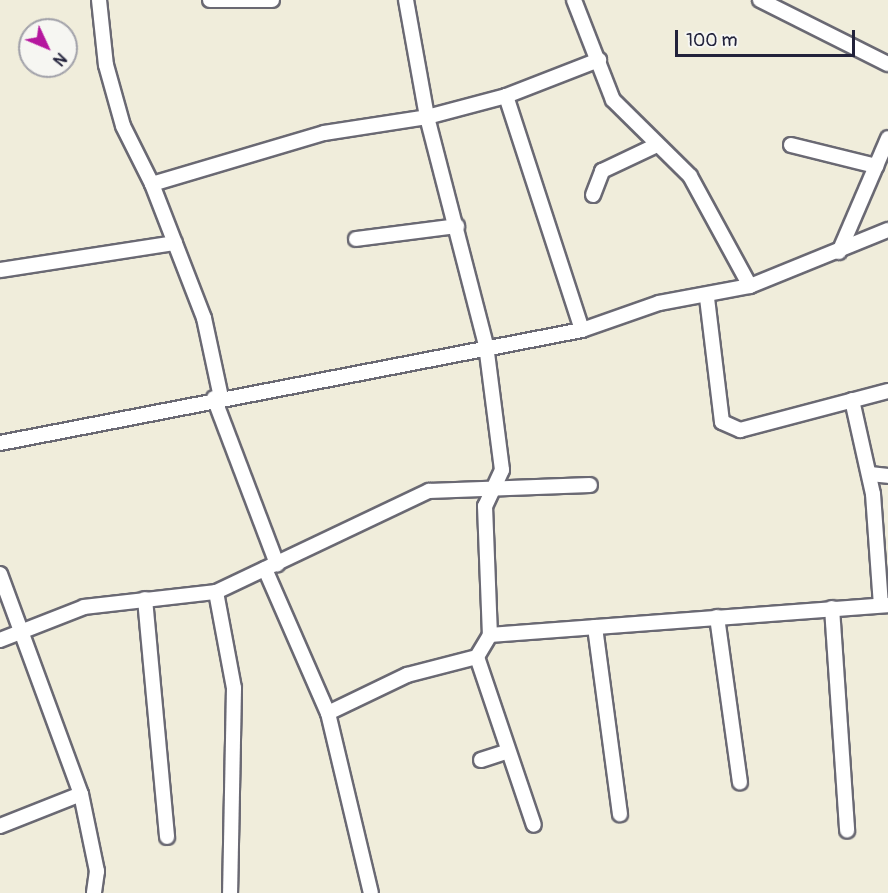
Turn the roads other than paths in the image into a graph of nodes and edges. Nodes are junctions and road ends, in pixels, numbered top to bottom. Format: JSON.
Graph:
{"nodes":[{"id":1,"x":99,"y":0,"type":"edge"},
{"id":2,"x":210,"y":0,"type":"edge"},
{"id":3,"x":272,"y":0,"type":"edge"},
{"id":4,"x":406,"y":0,"type":"edge"},
{"id":5,"x":574,"y":0,"type":"edge"},
{"id":6,"x":760,"y":0,"type":"edge"},
{"id":7,"x":599,"y":60,"type":"junction"},
{"id":8,"x":888,"y":64,"type":"edge"},
{"id":9,"x":506,"y":96,"type":"junction"},
{"id":10,"x":427,"y":117,"type":"junction"},
{"id":11,"x":888,"y":138,"type":"edge"},
{"id":12,"x":657,"y":145,"type":"junction"},
{"id":13,"x":790,"y":145,"type":"dead end"},
{"id":14,"x":876,"y":166,"type":"junction"},
{"id":15,"x":152,"y":184,"type":"junction"},
{"id":16,"x":593,"y":195,"type":"dead end"},
{"id":17,"x":457,"y":225,"type":"junction"},
{"id":18,"x":888,"y":230,"type":"edge"},
{"id":19,"x":356,"y":239,"type":"dead end"},
{"id":20,"x":174,"y":243,"type":"junction"},
{"id":21,"x":839,"y":252,"type":"junction"},
{"id":22,"x":0,"y":270,"type":"edge"},
{"id":23,"x":750,"y":286,"type":"junction"},
{"id":24,"x":707,"y":298,"type":"junction"},
{"id":25,"x":582,"y":330,"type":"junction"},
{"id":26,"x":486,"y":345,"type":"junction"},
{"id":27,"x":888,"y":391,"type":"edge"},
{"id":28,"x":218,"y":397,"type":"junction"},
{"id":29,"x":852,"y":400,"type":"junction"},
{"id":30,"x":0,"y":443,"type":"edge"},
{"id":31,"x":870,"y":474,"type":"junction"},
{"id":32,"x":888,"y":476,"type":"edge"},
{"id":33,"x":493,"y":485,"type":"junction"},
{"id":34,"x":590,"y":485,"type":"dead end"},
{"id":35,"x":271,"y":567,"type":"junction"},
{"id":36,"x":0,"y":574,"type":"edge"},
{"id":37,"x":216,"y":592,"type":"junction"},
{"id":38,"x":145,"y":599,"type":"junction"},
{"id":39,"x":884,"y":605,"type":"edge"},
{"id":40,"x":832,"y":608,"type":"junction"},
{"id":41,"x":717,"y":617,"type":"junction"},
{"id":42,"x":595,"y":627,"type":"junction"},
{"id":43,"x":23,"y":631,"type":"junction"},
{"id":44,"x":490,"y":634,"type":"junction"},
{"id":45,"x":0,"y":640,"type":"edge"},
{"id":46,"x":477,"y":657,"type":"junction"},
{"id":47,"x":328,"y":713,"type":"junction"},
{"id":48,"x":508,"y":751,"type":"junction"},
{"id":49,"x":481,"y":760,"type":"dead end"},
{"id":50,"x":740,"y":782,"type":"dead end"},
{"id":51,"x":81,"y":794,"type":"junction"},
{"id":52,"x":620,"y":814,"type":"dead end"},
{"id":53,"x":534,"y":825,"type":"dead end"},
{"id":54,"x":0,"y":826,"type":"edge"},
{"id":55,"x":847,"y":830,"type":"dead end"},
{"id":56,"x":167,"y":837,"type":"dead end"},
{"id":57,"x":94,"y":893,"type":"edge"},
{"id":58,"x":230,"y":893,"type":"edge"},
{"id":59,"x":371,"y":893,"type":"edge"}],
"edges":[{"from":1,"to":15,"type":"street"},
{"from":2,"to":3,"type":"street"},
{"from":4,"to":10,"type":"street"},
{"from":5,"to":7,"type":"street"},
{"from":6,"to":8,"type":"street"},
{"from":7,"to":9,"type":"street"},
{"from":7,"to":12,"type":"street"},
{"from":9,"to":10,"type":"street"},
{"from":9,"to":25,"type":"street"},
{"from":10,"to":15,"type":"street"},
{"from":10,"to":17,"type":"street"},
{"from":11,"to":14,"type":"street"},
{"from":12,"to":16,"type":"street"},
{"from":12,"to":23,"type":"street"},
{"from":13,"to":14,"type":"street"},
{"from":14,"to":21,"type":"street"},
{"from":15,"to":20,"type":"street"},
{"from":17,"to":19,"type":"street"},
{"from":17,"to":26,"type":"street"},
{"from":18,"to":21,"type":"street"},
{"from":20,"to":22,"type":"street"},
{"from":20,"to":28,"type":"street"},
{"from":21,"to":23,"type":"street"},
{"from":23,"to":24,"type":"street"},
{"from":24,"to":25,"type":"street"},
{"from":24,"to":29,"type":"street"},
{"from":25,"to":26,"type":"street"},
{"from":26,"to":28,"type":"street"},
{"from":26,"to":33,"type":"street"},
{"from":27,"to":29,"type":"street"},
{"from":28,"to":30,"type":"street"},
{"from":28,"to":35,"type":"street"},
{"from":29,"to":31,"type":"street"},
{"from":31,"to":32,"type":"street"},
{"from":31,"to":39,"type":"street"},
{"from":33,"to":34,"type":"street"},
{"from":33,"to":35,"type":"street"},
{"from":33,"to":44,"type":"street"},
{"from":35,"to":37,"type":"street"},
{"from":35,"to":47,"type":"street"},
{"from":36,"to":43,"type":"street"},
{"from":37,"to":38,"type":"street"},
{"from":37,"to":58,"type":"street"},
{"from":38,"to":43,"type":"street"},
{"from":38,"to":56,"type":"street"},
{"from":39,"to":40,"type":"street"},
{"from":40,"to":41,"type":"street"},
{"from":40,"to":55,"type":"street"},
{"from":41,"to":42,"type":"street"},
{"from":41,"to":50,"type":"street"},
{"from":42,"to":44,"type":"street"},
{"from":42,"to":52,"type":"street"},
{"from":43,"to":45,"type":"street"},
{"from":43,"to":51,"type":"street"},
{"from":44,"to":46,"type":"street"},
{"from":46,"to":47,"type":"street"},
{"from":46,"to":48,"type":"street"},
{"from":47,"to":59,"type":"street"},
{"from":48,"to":49,"type":"street"},
{"from":48,"to":53,"type":"street"},
{"from":51,"to":54,"type":"street"},
{"from":51,"to":57,"type":"street"}]}
